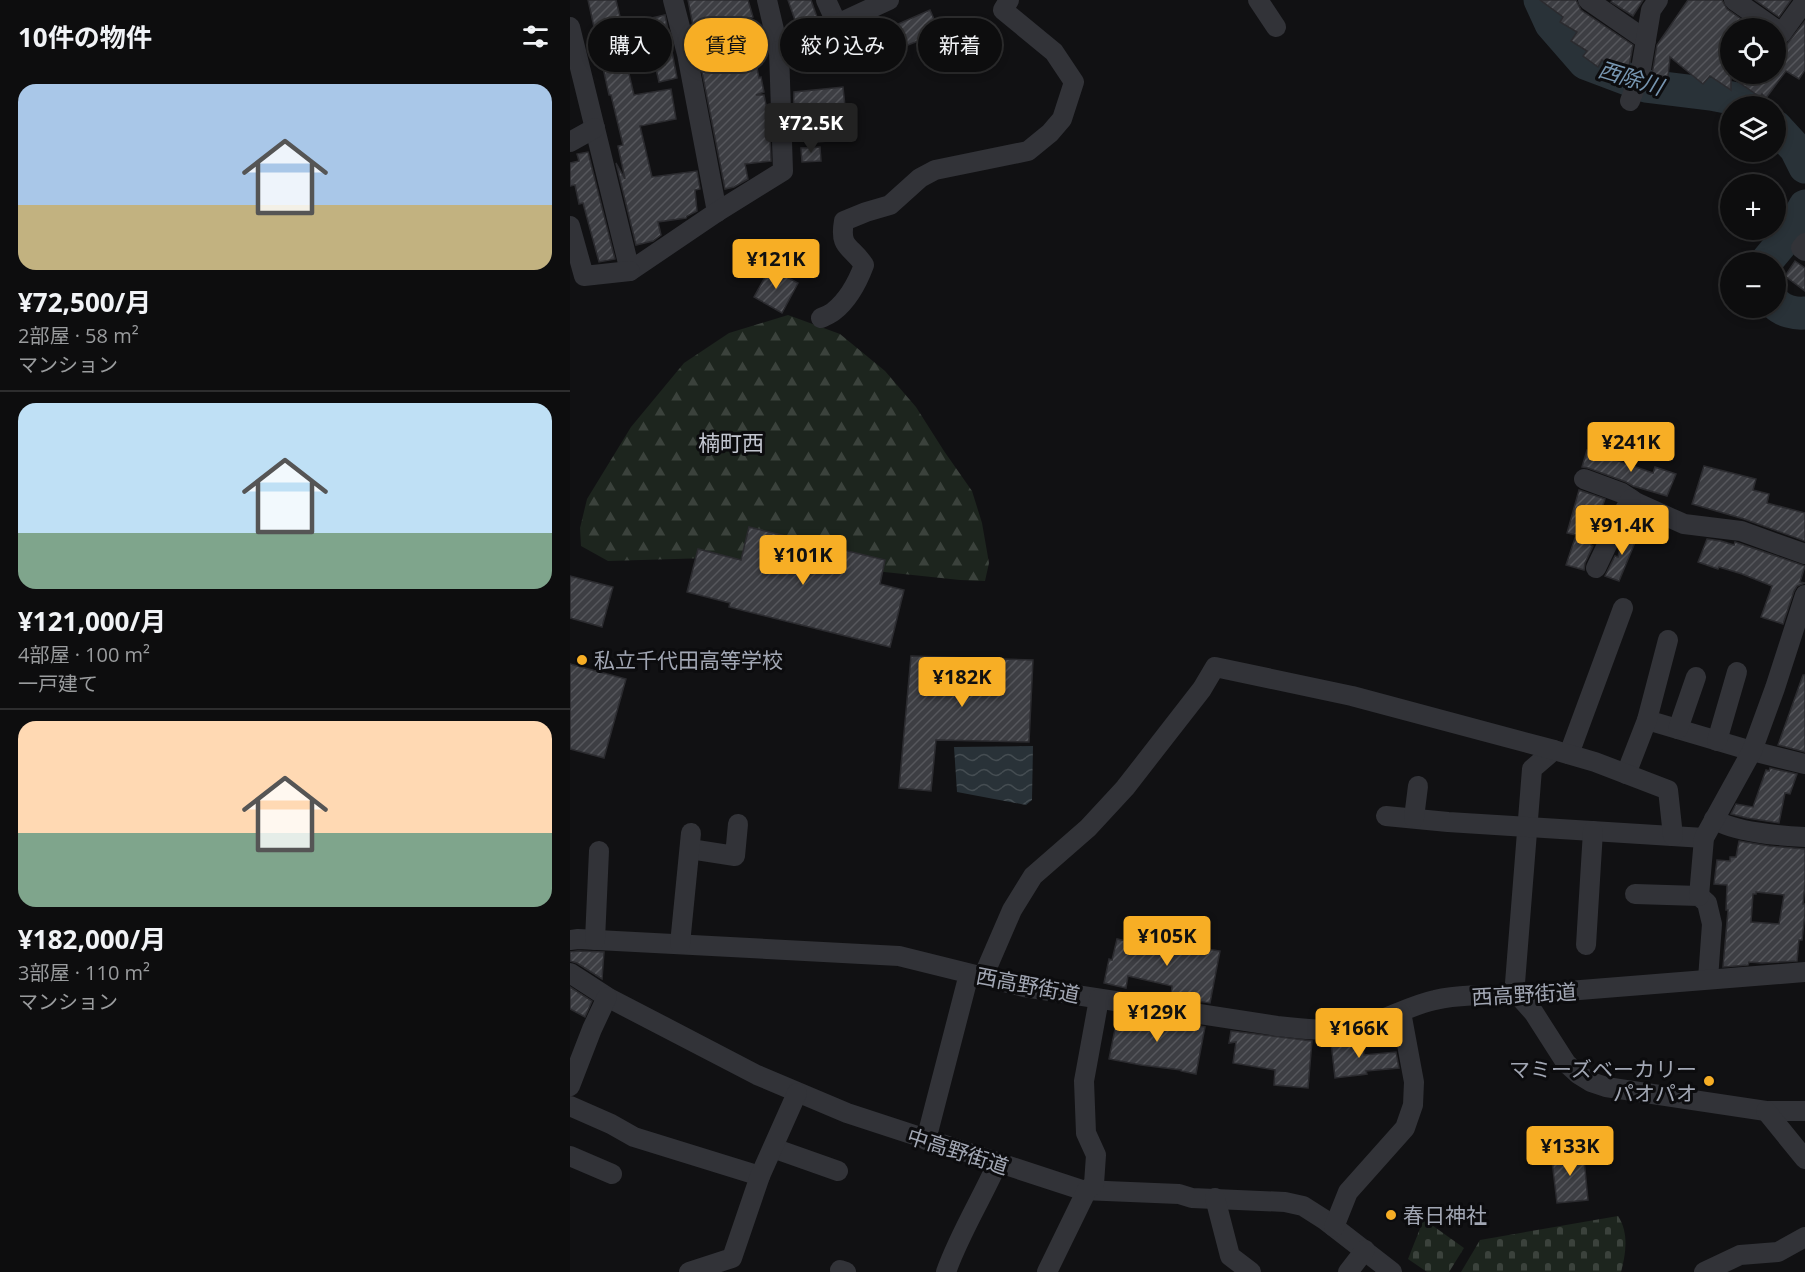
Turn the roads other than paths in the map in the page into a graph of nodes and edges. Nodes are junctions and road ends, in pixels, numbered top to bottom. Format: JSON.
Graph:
{"nodes":[{"id":1,"x":673,"y":0,"type":"edge"},
{"id":2,"x":767,"y":0,"type":"edge"},
{"id":3,"x":826,"y":0,"type":"edge"},
{"id":4,"x":889,"y":0,"type":"edge"},
{"id":5,"x":1009,"y":0,"type":"edge"},
{"id":6,"x":1258,"y":0,"type":"edge"},
{"id":7,"x":1588,"y":0,"type":"edge"},
{"id":8,"x":1658,"y":0,"type":"edge"},
{"id":9,"x":1734,"y":0,"type":"edge"},
{"id":10,"x":1805,"y":1,"type":"edge"},
{"id":11,"x":834,"y":18,"type":"edge"},
{"id":12,"x":850,"y":18,"type":"edge"},
{"id":13,"x":1757,"y":18,"type":"edge"},
{"id":14,"x":1786,"y":23,"type":"edge"},
{"id":15,"x":570,"y":27,"type":"edge"},
{"id":16,"x":1276,"y":27,"type":"dead end"},
{"id":17,"x":1646,"y":40,"type":"junction"},
{"id":18,"x":779,"y":51,"type":"joint"},
{"id":19,"x":575,"y":63,"type":"edge"},
{"id":20,"x":1630,"y":101,"type":"dead end"},
{"id":21,"x":595,"y":128,"type":"junction"},
{"id":22,"x":570,"y":142,"type":"edge"},
{"id":23,"x":717,"y":212,"type":"junction"},
{"id":24,"x":570,"y":226,"type":"edge"},
{"id":25,"x":1805,"y":243,"type":"edge"},
{"id":26,"x":1805,"y":251,"type":"edge"},
{"id":27,"x":630,"y":271,"type":"junction"},
{"id":28,"x":821,"y":318,"type":"dead end"},
{"id":29,"x":1584,"y":479,"type":"dead end"},
{"id":30,"x":1631,"y":499,"type":"junction"},
{"id":31,"x":1805,"y":554,"type":"edge"},
{"id":32,"x":1596,"y":568,"type":"dead end"},
{"id":33,"x":1805,"y":595,"type":"edge"},
{"id":34,"x":1623,"y":608,"type":"dead end"},
{"id":35,"x":1668,"y":640,"type":"dead end"},
{"id":36,"x":1737,"y":672,"type":"dead end"},
{"id":37,"x":1696,"y":677,"type":"dead end"},
{"id":38,"x":1647,"y":720,"type":"junction"},
{"id":39,"x":1678,"y":729,"type":"junction"},
{"id":40,"x":1717,"y":741,"type":"junction"},
{"id":41,"x":1752,"y":751,"type":"junction"},
{"id":42,"x":1561,"y":752,"type":"junction"},
{"id":43,"x":1805,"y":764,"type":"edge"},
{"id":44,"x":1626,"y":774,"type":"junction"},
{"id":45,"x":1418,"y":786,"type":"dead end"},
{"id":46,"x":1386,"y":816,"type":"dead end"},
{"id":47,"x":1414,"y":818,"type":"junction"},
{"id":48,"x":1714,"y":819,"type":"junction"},
{"id":49,"x":738,"y":824,"type":"dead end"},
{"id":50,"x":1526,"y":827,"type":"junction"},
{"id":51,"x":1593,"y":831,"type":"junction"},
{"id":52,"x":1673,"y":836,"type":"junction"},
{"id":53,"x":1805,"y":837,"type":"edge"},
{"id":54,"x":1704,"y":838,"type":"junction"},
{"id":55,"x":600,"y":851,"type":"dead end"},
{"id":56,"x":1635,"y":894,"type":"dead end"},
{"id":57,"x":1699,"y":896,"type":"junction"},
{"id":58,"x":570,"y":940,"type":"edge"},
{"id":59,"x":595,"y":940,"type":"junction"},
{"id":60,"x":680,"y":944,"type":"junction"},
{"id":61,"x":1586,"y":945,"type":"dead end"},
{"id":62,"x":1805,"y":972,"type":"edge"},
{"id":63,"x":570,"y":973,"type":"edge"},
{"id":64,"x":976,"y":976,"type":"junction"},
{"id":65,"x":1708,"y":979,"type":"junction"},
{"id":66,"x":1518,"y":995,"type":"junction"},
{"id":67,"x":607,"y":997,"type":"junction"},
{"id":68,"x":1099,"y":999,"type":"junction"},
{"id":69,"x":1401,"y":1012,"type":"junction"},
{"id":70,"x":570,"y":1086,"type":"edge"},
{"id":71,"x":797,"y":1093,"type":"junction"},
{"id":72,"x":570,"y":1106,"type":"edge"},
{"id":73,"x":1766,"y":1111,"type":"junction"},
{"id":74,"x":1805,"y":1111,"type":"edge"},
{"id":75,"x":926,"y":1140,"type":"junction"},
{"id":76,"x":773,"y":1148,"type":"junction"},
{"id":77,"x":570,"y":1155,"type":"edge"},
{"id":78,"x":1805,"y":1159,"type":"edge"},
{"id":79,"x":997,"y":1164,"type":"junction"},
{"id":80,"x":838,"y":1171,"type":"dead end"},
{"id":81,"x":612,"y":1174,"type":"dead end"},
{"id":82,"x":760,"y":1176,"type":"junction"},
{"id":83,"x":1087,"y":1190,"type":"junction"},
{"id":84,"x":1215,"y":1198,"type":"junction"},
{"id":85,"x":1334,"y":1227,"type":"junction"},
{"id":86,"x":1805,"y":1237,"type":"edge"},
{"id":87,"x":1365,"y":1250,"type":"junction"},
{"id":88,"x":1391,"y":1271,"type":"edge"},
{"id":89,"x":689,"y":1272,"type":"edge"},
{"id":90,"x":946,"y":1272,"type":"edge"},
{"id":91,"x":1047,"y":1272,"type":"edge"},
{"id":92,"x":1251,"y":1272,"type":"edge"},
{"id":93,"x":1348,"y":1272,"type":"edge"},
{"id":94,"x":1704,"y":1272,"type":"edge"}],
"edges":[{"from":1,"to":23,"type":"street"},
{"from":2,"to":18,"type":"street"},
{"from":3,"to":11,"type":"street"},
{"from":4,"to":12,"type":"street"},
{"from":5,"to":28,"type":"street"},
{"from":6,"to":16,"type":"street"},
{"from":7,"to":17,"type":"street"},
{"from":8,"to":17,"type":"street"},
{"from":9,"to":13,"type":"street"},
{"from":10,"to":14,"type":"street"},
{"from":15,"to":19,"type":"street"},
{"from":17,"to":20,"type":"street"},
{"from":18,"to":23,"type":"street"},
{"from":19,"to":21,"type":"street"},
{"from":21,"to":22,"type":"street"},
{"from":21,"to":27,"type":"street"},
{"from":23,"to":27,"type":"street"},
{"from":24,"to":27,"type":"street"},
{"from":25,"to":26,"type":"street"},
{"from":29,"to":30,"type":"street"},
{"from":30,"to":31,"type":"street"},
{"from":30,"to":32,"type":"street"},
{"from":33,"to":41,"type":"street"},
{"from":34,"to":42,"type":"street"},
{"from":35,"to":38,"type":"street"},
{"from":36,"to":40,"type":"street"},
{"from":37,"to":39,"type":"street"},
{"from":38,"to":39,"type":"street"},
{"from":38,"to":44,"type":"street"},
{"from":39,"to":40,"type":"street"},
{"from":40,"to":41,"type":"street"},
{"from":41,"to":43,"type":"street"},
{"from":41,"to":48,"type":"street"},
{"from":42,"to":44,"type":"street"},
{"from":42,"to":50,"type":"street"},
{"from":42,"to":64,"type":"street"},
{"from":44,"to":52,"type":"street"},
{"from":45,"to":47,"type":"street"},
{"from":46,"to":47,"type":"street"},
{"from":47,"to":50,"type":"street"},
{"from":48,"to":53,"type":"street"},
{"from":48,"to":54,"type":"street"},
{"from":49,"to":60,"type":"street"},
{"from":50,"to":51,"type":"street"},
{"from":50,"to":66,"type":"street"},
{"from":51,"to":52,"type":"street"},
{"from":51,"to":61,"type":"street"},
{"from":52,"to":54,"type":"street"},
{"from":54,"to":57,"type":"street"},
{"from":55,"to":59,"type":"street"},
{"from":56,"to":57,"type":"street"},
{"from":57,"to":65,"type":"street"},
{"from":58,"to":59,"type":"street","name":"西高野街道"},
{"from":59,"to":60,"type":"street","name":"西高野街道"},
{"from":60,"to":64,"type":"street","name":"西高野街道"},
{"from":62,"to":65,"type":"street","name":"西高野街道"},
{"from":63,"to":67,"type":"street","name":"中高野街道"},
{"from":64,"to":68,"type":"street","name":"西高野街道"},
{"from":64,"to":75,"type":"street"},
{"from":65,"to":66,"type":"street","name":"西高野街道"},
{"from":66,"to":69,"type":"street","name":"西高野街道"},
{"from":66,"to":73,"type":"street"},
{"from":67,"to":70,"type":"street"},
{"from":67,"to":71,"type":"street","name":"中高野街道"},
{"from":68,"to":69,"type":"street","name":"西高野街道"},
{"from":68,"to":83,"type":"street"},
{"from":69,"to":85,"type":"street"},
{"from":71,"to":75,"type":"street","name":"中高野街道"},
{"from":71,"to":76,"type":"street"},
{"from":72,"to":82,"type":"street"},
{"from":73,"to":74,"type":"street"},
{"from":73,"to":78,"type":"street"},
{"from":75,"to":79,"type":"street","name":"中高野街道"},
{"from":76,"to":80,"type":"street"},
{"from":76,"to":82,"type":"street"},
{"from":77,"to":81,"type":"street"},
{"from":79,"to":83,"type":"street","name":"中高野街道"},
{"from":79,"to":90,"type":"street"},
{"from":82,"to":89,"type":"street"},
{"from":83,"to":84,"type":"street","name":"中高野街道"},
{"from":83,"to":91,"type":"street"},
{"from":84,"to":85,"type":"street","name":"中高野街道"},
{"from":84,"to":92,"type":"street"},
{"from":85,"to":87,"type":"street","name":"中高野街道"},
{"from":86,"to":94,"type":"street"},
{"from":87,"to":88,"type":"street","name":"中高野街道"},
{"from":87,"to":93,"type":"street"}]}
